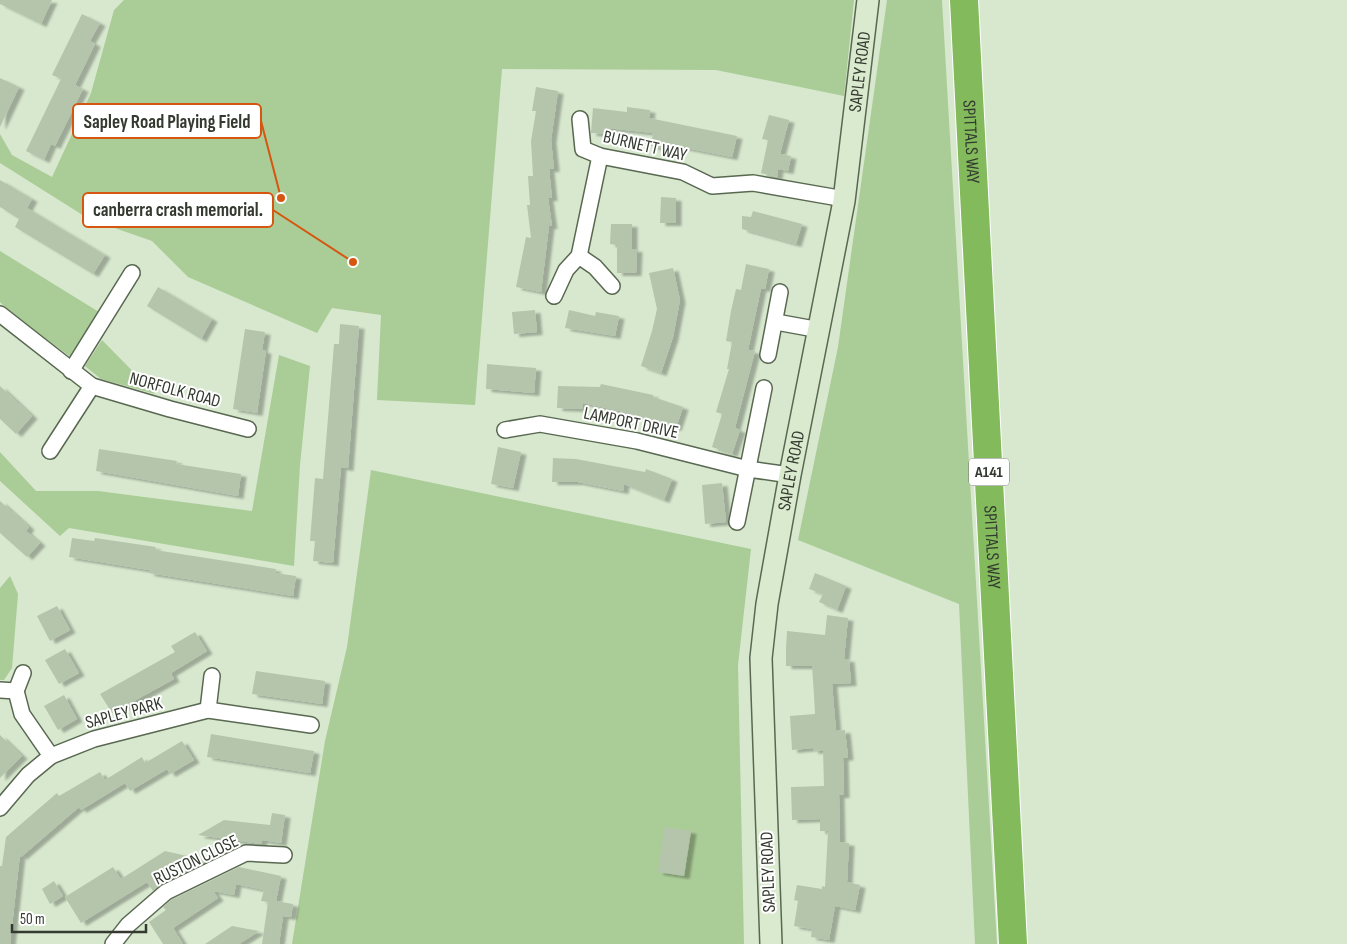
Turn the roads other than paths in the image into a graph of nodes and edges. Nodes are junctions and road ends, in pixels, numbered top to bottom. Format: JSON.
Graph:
{"nodes":[{"id":1,"x":868,"y":0,"type":"edge"},
{"id":2,"x":964,"y":0,"type":"edge"},
{"id":3,"x":580,"y":119,"type":"dead end"},
{"id":4,"x":600,"y":156,"type":"junction"},
{"id":5,"x":844,"y":201,"type":"junction"},
{"id":6,"x":579,"y":256,"type":"junction"},
{"id":7,"x":132,"y":274,"type":"dead end"},
{"id":8,"x":612,"y":286,"type":"dead end"},
{"id":9,"x":780,"y":292,"type":"dead end"},
{"id":10,"x":554,"y":296,"type":"dead end"},
{"id":11,"x":0,"y":314,"type":"edge"},
{"id":12,"x":776,"y":322,"type":"junction"},
{"id":13,"x":820,"y":330,"type":"junction"},
{"id":14,"x":768,"y":354,"type":"dead end"},
{"id":15,"x":71,"y":371,"type":"junction"},
{"id":16,"x":92,"y":386,"type":"junction"},
{"id":17,"x":764,"y":388,"type":"dead end"},
{"id":18,"x":248,"y":429,"type":"dead end"},
{"id":19,"x":505,"y":430,"type":"dead end"},
{"id":20,"x":50,"y":451,"type":"dead end"},
{"id":21,"x":748,"y":469,"type":"junction"},
{"id":22,"x":790,"y":475,"type":"junction"},
{"id":23,"x":737,"y":522,"type":"dead end"},
{"id":24,"x":23,"y":673,"type":"dead end"},
{"id":25,"x":212,"y":676,"type":"dead end"},
{"id":26,"x":0,"y":690,"type":"edge"},
{"id":27,"x":16,"y":691,"type":"junction"},
{"id":28,"x":208,"y":710,"type":"junction"},
{"id":29,"x":311,"y":725,"type":"dead end"},
{"id":30,"x":51,"y":756,"type":"junction"},
{"id":31,"x":0,"y":808,"type":"edge"},
{"id":32,"x":284,"y":855,"type":"dead end"},
{"id":33,"x":113,"y":944,"type":"edge"},
{"id":34,"x":771,"y":944,"type":"edge"},
{"id":35,"x":1013,"y":944,"type":"edge"}],
"edges":[{"from":1,"to":5,"type":"street","name":"SAPLEY ROAD"},
{"from":2,"to":35,"type":"highway","name":"SPITTALS WAY","number":"A141"},
{"from":3,"to":4,"type":"street","name":"BURNETT WAY"},
{"from":4,"to":5,"type":"street","name":"BURNETT WAY"},
{"from":4,"to":6,"type":"street"},
{"from":5,"to":13,"type":"street","name":"SAPLEY ROAD"},
{"from":6,"to":8,"type":"street"},
{"from":6,"to":10,"type":"street"},
{"from":7,"to":15,"type":"street"},
{"from":9,"to":12,"type":"street"},
{"from":11,"to":15,"type":"street","name":"NORFOLK ROAD"},
{"from":12,"to":13,"type":"street"},
{"from":12,"to":14,"type":"street"},
{"from":13,"to":22,"type":"street","name":"SAPLEY ROAD"},
{"from":15,"to":16,"type":"street","name":"NORFOLK ROAD"},
{"from":16,"to":18,"type":"street","name":"NORFOLK ROAD"},
{"from":16,"to":20,"type":"street"},
{"from":17,"to":21,"type":"street"},
{"from":19,"to":21,"type":"street","name":"LAMPORT DRIVE"},
{"from":21,"to":22,"type":"street","name":"LAMPORT DRIVE"},
{"from":21,"to":23,"type":"street"},
{"from":22,"to":34,"type":"street","name":"SAPLEY ROAD"},
{"from":24,"to":27,"type":"street"},
{"from":25,"to":28,"type":"street"},
{"from":26,"to":27,"type":"street"},
{"from":27,"to":30,"type":"street"},
{"from":28,"to":29,"type":"street","name":"SAPLEY PARK"},
{"from":28,"to":30,"type":"street","name":"SAPLEY PARK"},
{"from":30,"to":31,"type":"street","name":"SAPLEY PARK"},
{"from":32,"to":33,"type":"street","name":"RUSTON CLOSE"}]}
